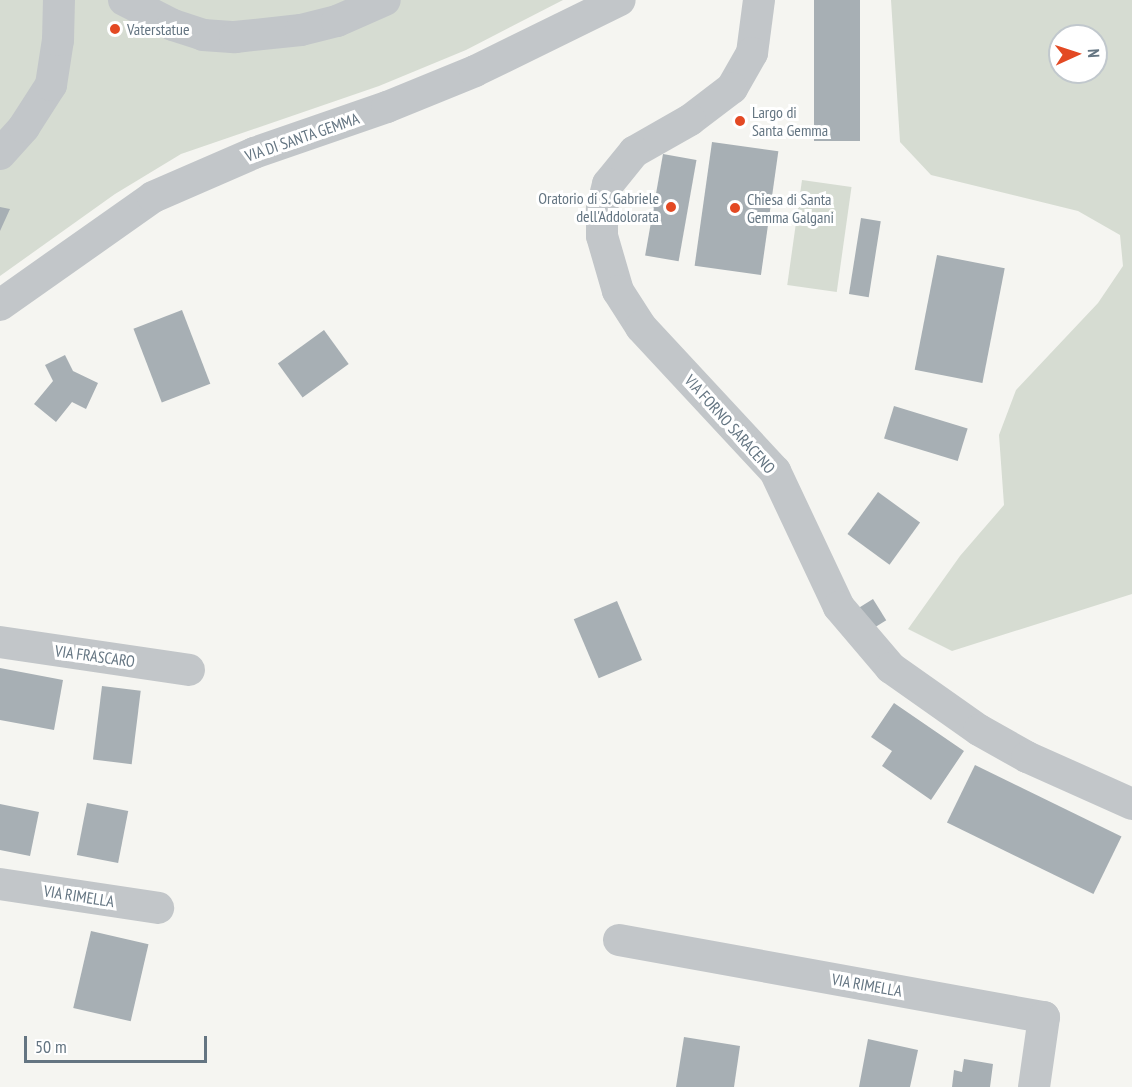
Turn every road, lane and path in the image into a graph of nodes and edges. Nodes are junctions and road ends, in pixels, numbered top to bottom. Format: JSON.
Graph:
{"nodes":[{"id":1,"x":59,"y":0,"type":"edge"},
{"id":2,"x":124,"y":0,"type":"edge"},
{"id":3,"x":385,"y":0,"type":"edge"},
{"id":4,"x":620,"y":0,"type":"edge"},
{"id":5,"x":759,"y":0,"type":"edge"},
{"id":6,"x":0,"y":154,"type":"edge"},
{"id":7,"x":0,"y":304,"type":"edge"},
{"id":8,"x":0,"y":642,"type":"edge"},
{"id":9,"x":189,"y":670,"type":"dead end"},
{"id":10,"x":1132,"y":804,"type":"edge"},
{"id":11,"x":0,"y":884,"type":"edge"},
{"id":12,"x":158,"y":908,"type":"dead end"},
{"id":13,"x":619,"y":940,"type":"dead end"},
{"id":14,"x":1034,"y":1087,"type":"edge"}],
"edges":[{"from":1,"to":6,"type":"street"},
{"from":2,"to":3,"type":"street"},
{"from":4,"to":7,"type":"street","name":"VIA DI SANTA GEMMA"},
{"from":5,"to":10,"type":"street","name":"VIA FORNO SARACENO"},
{"from":8,"to":9,"type":"street","name":"VIA FRASCARO"},
{"from":11,"to":12,"type":"street","name":"VIA RIMELLA"},
{"from":13,"to":14,"type":"street","name":"VIA RIMELLA"}]}
